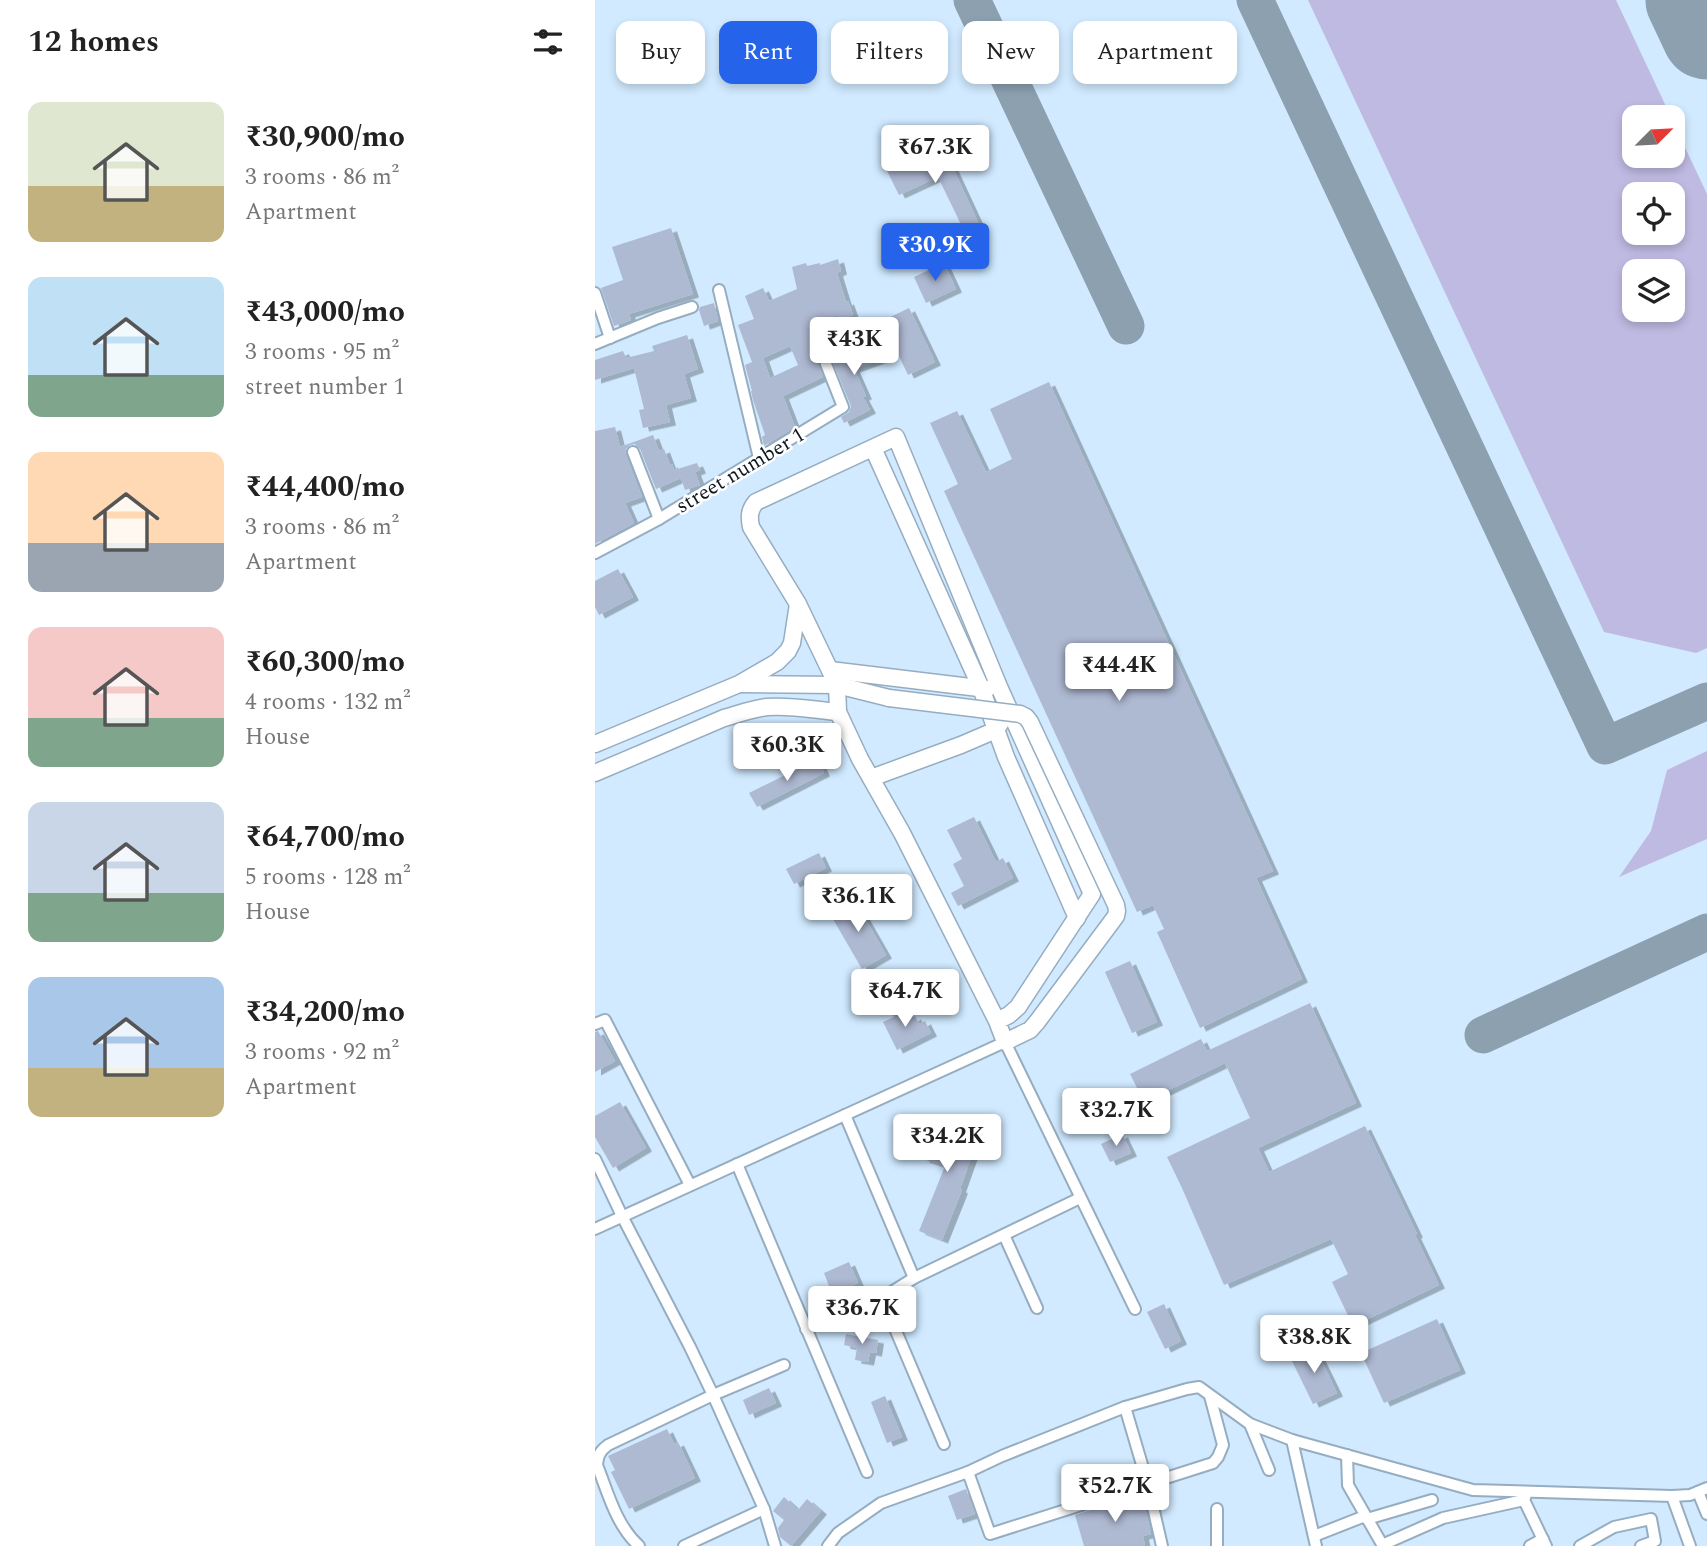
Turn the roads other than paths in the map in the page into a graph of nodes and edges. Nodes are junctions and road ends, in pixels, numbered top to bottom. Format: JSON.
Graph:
{"nodes":[{"id":1,"x":719,"y":290,"type":"dead end"},
{"id":2,"x":595,"y":293,"type":"edge"},
{"id":3,"x":692,"y":307,"type":"dead end"},
{"id":4,"x":610,"y":338,"type":"junction"},
{"id":5,"x":595,"y":344,"type":"edge"},
{"id":6,"x":826,"y":364,"type":"dead end"},
{"id":7,"x":873,"y":449,"type":"junction"},
{"id":8,"x":633,"y":452,"type":"dead end"},
{"id":9,"x":759,"y":458,"type":"junction"},
{"id":10,"x":659,"y":519,"type":"junction"},
{"id":11,"x":595,"y":553,"type":"edge"},
{"id":12,"x":798,"y":604,"type":"junction"},
{"id":13,"x":830,"y":670,"type":"junction"},
{"id":14,"x":739,"y":684,"type":"junction"},
{"id":15,"x":837,"y":685,"type":"junction"},
{"id":16,"x":981,"y":688,"type":"junction"},
{"id":17,"x":715,"y":694,"type":"junction"},
{"id":18,"x":838,"y":712,"type":"junction"},
{"id":19,"x":725,"y":718,"type":"junction"},
{"id":20,"x":996,"y":730,"type":"junction"},
{"id":21,"x":615,"y":735,"type":"junction"},
{"id":22,"x":595,"y":744,"type":"edge"},
{"id":23,"x":627,"y":759,"type":"junction"},
{"id":24,"x":595,"y":773,"type":"edge"},
{"id":25,"x":871,"y":778,"type":"junction"},
{"id":26,"x":1077,"y":918,"type":"junction"},
{"id":27,"x":997,"y":1021,"type":"junction"},
{"id":28,"x":595,"y":1024,"type":"edge"},
{"id":29,"x":1005,"y":1042,"type":"junction"},
{"id":30,"x":845,"y":1115,"type":"junction"},
{"id":31,"x":595,"y":1158,"type":"edge"},
{"id":32,"x":737,"y":1164,"type":"junction"},
{"id":33,"x":690,"y":1185,"type":"junction"},
{"id":34,"x":1080,"y":1198,"type":"junction"},
{"id":35,"x":622,"y":1216,"type":"junction"},
{"id":36,"x":595,"y":1229,"type":"edge"},
{"id":37,"x":1004,"y":1235,"type":"junction"},
{"id":38,"x":914,"y":1278,"type":"junction"},
{"id":39,"x":882,"y":1298,"type":"junction"},
{"id":40,"x":1037,"y":1308,"type":"dead end"},
{"id":41,"x":1135,"y":1309,"type":"dead end"},
{"id":42,"x":806,"y":1329,"type":"junction"},
{"id":43,"x":784,"y":1365,"type":"dead end"},
{"id":44,"x":713,"y":1395,"type":"junction"},
{"id":45,"x":1210,"y":1396,"type":"junction"},
{"id":46,"x":1125,"y":1407,"type":"junction"},
{"id":47,"x":1249,"y":1424,"type":"junction"},
{"id":48,"x":1292,"y":1440,"type":"junction"},
{"id":49,"x":944,"y":1444,"type":"dead end"},
{"id":50,"x":1347,"y":1455,"type":"junction"},
{"id":51,"x":1269,"y":1470,"type":"dead end"},
{"id":52,"x":867,"y":1472,"type":"dead end"},
{"id":53,"x":968,"y":1472,"type":"junction"},
{"id":54,"x":1148,"y":1485,"type":"junction"},
{"id":55,"x":1702,"y":1490,"type":"edge"},
{"id":56,"x":1525,"y":1496,"type":"junction"},
{"id":57,"x":1672,"y":1496,"type":"junction"},
{"id":58,"x":1432,"y":1500,"type":"dead end"},
{"id":59,"x":764,"y":1509,"type":"junction"},
{"id":60,"x":1217,"y":1509,"type":"dead end"},
{"id":61,"x":1707,"y":1514,"type":"edge"},
{"id":62,"x":1366,"y":1517,"type":"junction"},
{"id":63,"x":990,"y":1534,"type":"junction"},
{"id":64,"x":1315,"y":1541,"type":"edge"},
{"id":65,"x":1545,"y":1543,"type":"edge"},
{"id":66,"x":1382,"y":1545,"type":"edge"},
{"id":67,"x":639,"y":1546,"type":"edge"},
{"id":68,"x":684,"y":1546,"type":"edge"},
{"id":69,"x":775,"y":1546,"type":"edge"},
{"id":70,"x":828,"y":1546,"type":"edge"},
{"id":71,"x":995,"y":1546,"type":"edge"},
{"id":72,"x":1162,"y":1546,"type":"edge"},
{"id":73,"x":1217,"y":1546,"type":"edge"},
{"id":74,"x":1530,"y":1546,"type":"edge"},
{"id":75,"x":1580,"y":1546,"type":"edge"},
{"id":76,"x":1641,"y":1546,"type":"edge"},
{"id":77,"x":1690,"y":1546,"type":"edge"}],
"edges":[{"from":1,"to":9,"type":"street"},
{"from":2,"to":4,"type":"street"},
{"from":3,"to":4,"type":"street"},
{"from":4,"to":5,"type":"street"},
{"from":6,"to":9,"type":"street","name":"street number 1"},
{"from":7,"to":12,"type":"street"},
{"from":7,"to":16,"type":"street"},
{"from":7,"to":26,"type":"street"},
{"from":8,"to":10,"type":"street"},
{"from":9,"to":10,"type":"street","name":"street number 1"},
{"from":10,"to":11,"type":"street","name":"street number 1"},
{"from":12,"to":13,"type":"street"},
{"from":12,"to":14,"type":"street"},
{"from":13,"to":15,"type":"street"},
{"from":13,"to":16,"type":"street"},
{"from":14,"to":15,"type":"street"},
{"from":14,"to":17,"type":"street"},
{"from":15,"to":18,"type":"street"},
{"from":15,"to":29,"type":"street","bridge":true},
{"from":16,"to":20,"type":"street"},
{"from":17,"to":19,"type":"street"},
{"from":17,"to":21,"type":"street"},
{"from":18,"to":19,"type":"street"},
{"from":18,"to":25,"type":"street"},
{"from":19,"to":23,"type":"street"},
{"from":20,"to":25,"type":"street"},
{"from":20,"to":26,"type":"street"},
{"from":21,"to":22,"type":"street"},
{"from":21,"to":23,"type":"street"},
{"from":23,"to":24,"type":"street"},
{"from":25,"to":27,"type":"street"},
{"from":26,"to":27,"type":"street"},
{"from":27,"to":29,"type":"street"},
{"from":28,"to":33,"type":"street"},
{"from":29,"to":30,"type":"street"},
{"from":29,"to":34,"type":"street"},
{"from":30,"to":32,"type":"street"},
{"from":30,"to":38,"type":"street"},
{"from":31,"to":35,"type":"street"},
{"from":32,"to":33,"type":"street"},
{"from":32,"to":42,"type":"street"},
{"from":33,"to":35,"type":"street"},
{"from":34,"to":37,"type":"street"},
{"from":34,"to":41,"type":"street"},
{"from":35,"to":36,"type":"street"},
{"from":35,"to":44,"type":"street"},
{"from":37,"to":38,"type":"street"},
{"from":37,"to":40,"type":"street"},
{"from":38,"to":39,"type":"street"},
{"from":39,"to":42,"type":"street"},
{"from":39,"to":49,"type":"street"},
{"from":42,"to":52,"type":"street"},
{"from":43,"to":44,"type":"street"},
{"from":44,"to":59,"type":"street"},
{"from":44,"to":67,"type":"street"},
{"from":45,"to":46,"type":"street"},
{"from":45,"to":47,"type":"street"},
{"from":45,"to":54,"type":"street"},
{"from":46,"to":53,"type":"street"},
{"from":46,"to":54,"type":"street"},
{"from":47,"to":48,"type":"street"},
{"from":47,"to":51,"type":"street"},
{"from":48,"to":50,"type":"street"},
{"from":48,"to":64,"type":"street"},
{"from":50,"to":56,"type":"street"},
{"from":50,"to":62,"type":"street"},
{"from":53,"to":63,"type":"street"},
{"from":53,"to":70,"type":"street"},
{"from":54,"to":63,"type":"street"},
{"from":54,"to":72,"type":"street"},
{"from":55,"to":57,"type":"street"},
{"from":55,"to":61,"type":"street"},
{"from":56,"to":57,"type":"street"},
{"from":56,"to":65,"type":"street"},
{"from":56,"to":66,"type":"street"},
{"from":57,"to":77,"type":"street"},
{"from":58,"to":62,"type":"street"},
{"from":59,"to":68,"type":"street"},
{"from":59,"to":69,"type":"street"},
{"from":60,"to":73,"type":"street"},
{"from":62,"to":64,"type":"street"},
{"from":62,"to":66,"type":"street"},
{"from":63,"to":71,"type":"street"},
{"from":65,"to":74,"type":"street"},
{"from":75,"to":76,"type":"street"}]}
